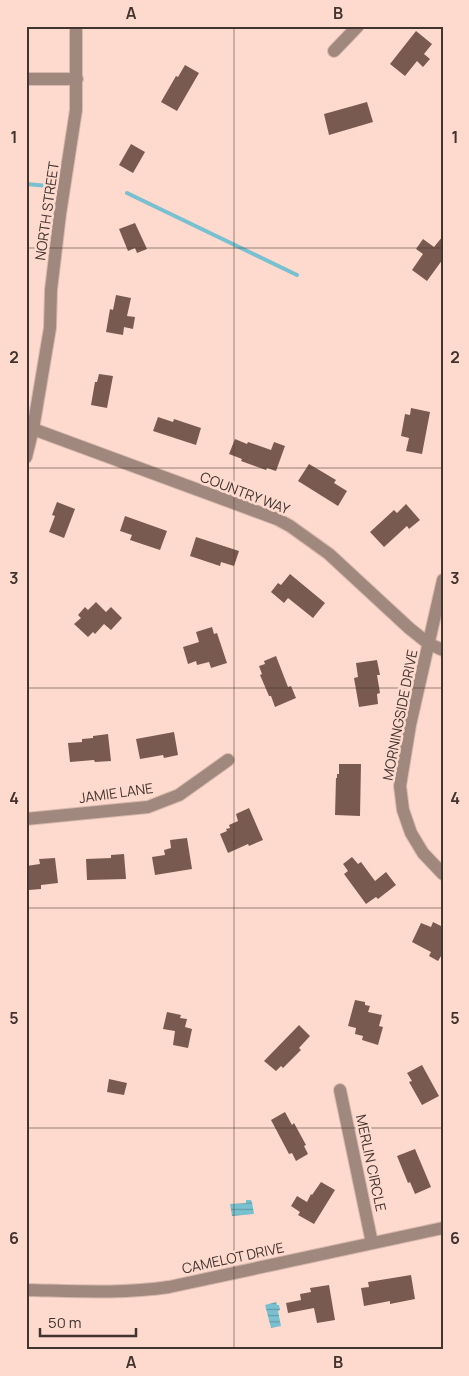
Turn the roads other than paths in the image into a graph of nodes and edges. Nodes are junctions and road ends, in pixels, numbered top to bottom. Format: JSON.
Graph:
{"nodes":[{"id":1,"x":76,"y":26,"type":"edge"},
{"id":2,"x":358,"y":26,"type":"edge"},
{"id":3,"x":334,"y":51,"type":"dead end"},
{"id":4,"x":26,"y":79,"type":"edge"},
{"id":5,"x":77,"y":79,"type":"junction"},
{"id":6,"x":33,"y":429,"type":"junction"},
{"id":7,"x":26,"y":457,"type":"edge"},
{"id":8,"x":443,"y":580,"type":"edge"},
{"id":9,"x":429,"y":644,"type":"junction"},
{"id":10,"x":443,"y":650,"type":"edge"},
{"id":11,"x":228,"y":760,"type":"dead end"},
{"id":12,"x":26,"y":819,"type":"edge"},
{"id":13,"x":443,"y":874,"type":"edge"},
{"id":14,"x":340,"y":1090,"type":"dead end"},
{"id":15,"x":443,"y":1228,"type":"edge"},
{"id":16,"x":372,"y":1243,"type":"junction"},
{"id":17,"x":26,"y":1290,"type":"edge"}],
"edges":[{"from":1,"to":5,"type":"street","name":"NORTH STREET"},
{"from":2,"to":3,"type":"street"},
{"from":4,"to":5,"type":"street"},
{"from":5,"to":6,"type":"street","name":"NORTH STREET"},
{"from":6,"to":7,"type":"street","name":"NORTH STREET"},
{"from":6,"to":9,"type":"street","name":"COUNTRY WAY"},
{"from":8,"to":9,"type":"street","name":"MORNINGSIDE DRIVE"},
{"from":9,"to":10,"type":"street","name":"COUNTRY WAY"},
{"from":9,"to":13,"type":"street","name":"MORNINGSIDE DRIVE"},
{"from":11,"to":12,"type":"street","name":"JAMIE LANE"},
{"from":14,"to":16,"type":"street","name":"MERLIN CIRCLE"},
{"from":15,"to":16,"type":"street","name":"CAMELOT DRIVE"},
{"from":16,"to":17,"type":"street","name":"CAMELOT DRIVE"}]}
